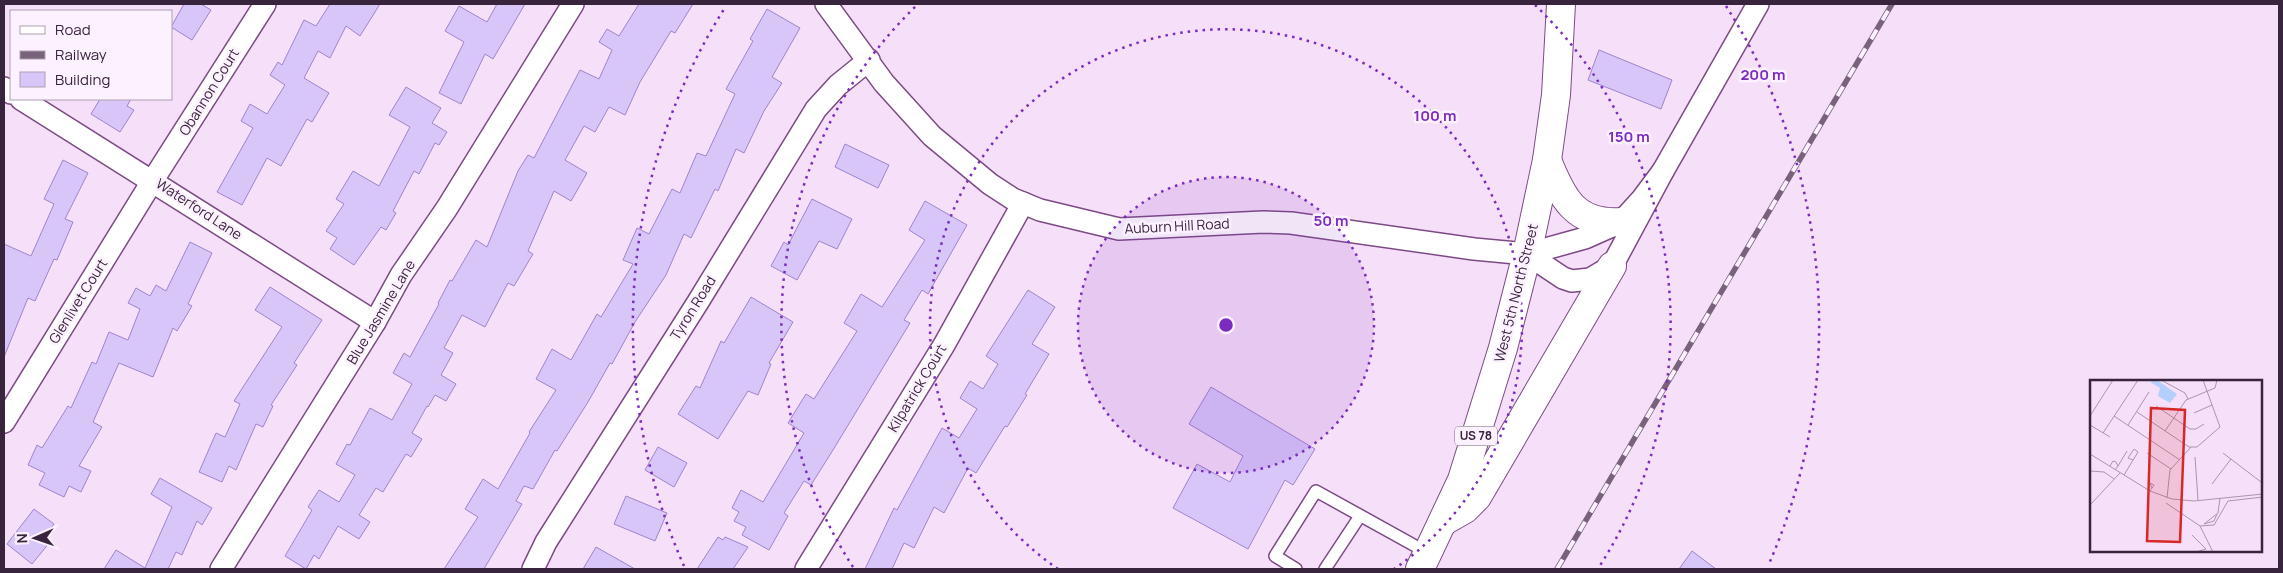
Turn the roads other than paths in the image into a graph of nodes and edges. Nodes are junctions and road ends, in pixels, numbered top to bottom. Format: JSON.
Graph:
{"nodes":[{"id":1,"x":265,"y":4,"type":"edge"},
{"id":2,"x":573,"y":4,"type":"edge"},
{"id":3,"x":826,"y":4,"type":"edge"},
{"id":4,"x":1561,"y":4,"type":"edge"},
{"id":5,"x":1758,"y":4,"type":"edge"},
{"id":6,"x":869,"y":60,"type":"junction"},
{"id":7,"x":23,"y":100,"type":"edge"},
{"id":8,"x":1547,"y":160,"type":"junction"},
{"id":9,"x":1663,"y":171,"type":"junction"},
{"id":10,"x":153,"y":180,"type":"junction"},
{"id":11,"x":1022,"y":203,"type":"junction"},
{"id":12,"x":1621,"y":222,"type":"junction"},
{"id":13,"x":1526,"y":254,"type":"junction"},
{"id":14,"x":1612,"y":266,"type":"junction"},
{"id":15,"x":375,"y":322,"type":"junction"},
{"id":16,"x":4,"y":422,"type":"edge"},
{"id":17,"x":1360,"y":516,"type":"junction"},
{"id":18,"x":1442,"y":522,"type":"junction"},
{"id":19,"x":1424,"y":561,"type":"edge"},
{"id":20,"x":221,"y":569,"type":"edge"},
{"id":21,"x":532,"y":569,"type":"edge"},
{"id":22,"x":806,"y":569,"type":"edge"},
{"id":23,"x":1296,"y":569,"type":"edge"},
{"id":24,"x":1325,"y":569,"type":"edge"}],
"edges":[{"from":1,"to":10,"type":"street","name":"Obannon Court"},
{"from":2,"to":15,"type":"street","name":"Blue Jasmine Lane"},
{"from":3,"to":6,"type":"street","name":"Auburn Hill Road"},
{"from":4,"to":8,"type":"main road","name":"West 5th North Street","number":"US 78"},
{"from":5,"to":9,"type":"street"},
{"from":6,"to":11,"type":"street","name":"Auburn Hill Road"},
{"from":6,"to":21,"type":"street","name":"Tyron Road"},
{"from":7,"to":10,"type":"street","name":"Waterford Lane"},
{"from":8,"to":12,"type":"main road"},
{"from":8,"to":13,"type":"main road","name":"West 5th North Street","number":"US 78"},
{"from":9,"to":12,"type":"street"},
{"from":9,"to":14,"type":"street"},
{"from":10,"to":15,"type":"street","name":"Waterford Lane"},
{"from":10,"to":16,"type":"street","name":"Glenlivet Court"},
{"from":11,"to":13,"type":"street","name":"Auburn Hill Road"},
{"from":11,"to":22,"type":"street","name":"Kilpatrick Court"},
{"from":12,"to":13,"type":"street"},
{"from":13,"to":14,"type":"street"},
{"from":13,"to":18,"type":"main road","name":"West 5th North Street","number":"US 78"},
{"from":14,"to":18,"type":"main road"},
{"from":15,"to":20,"type":"street","name":"Blue Jasmine Lane"},
{"from":17,"to":19,"type":"lane"},
{"from":17,"to":23,"type":"lane"},
{"from":17,"to":24,"type":"lane"},
{"from":18,"to":19,"type":"main road","name":"West 5th North Street","number":"US 78"}]}
